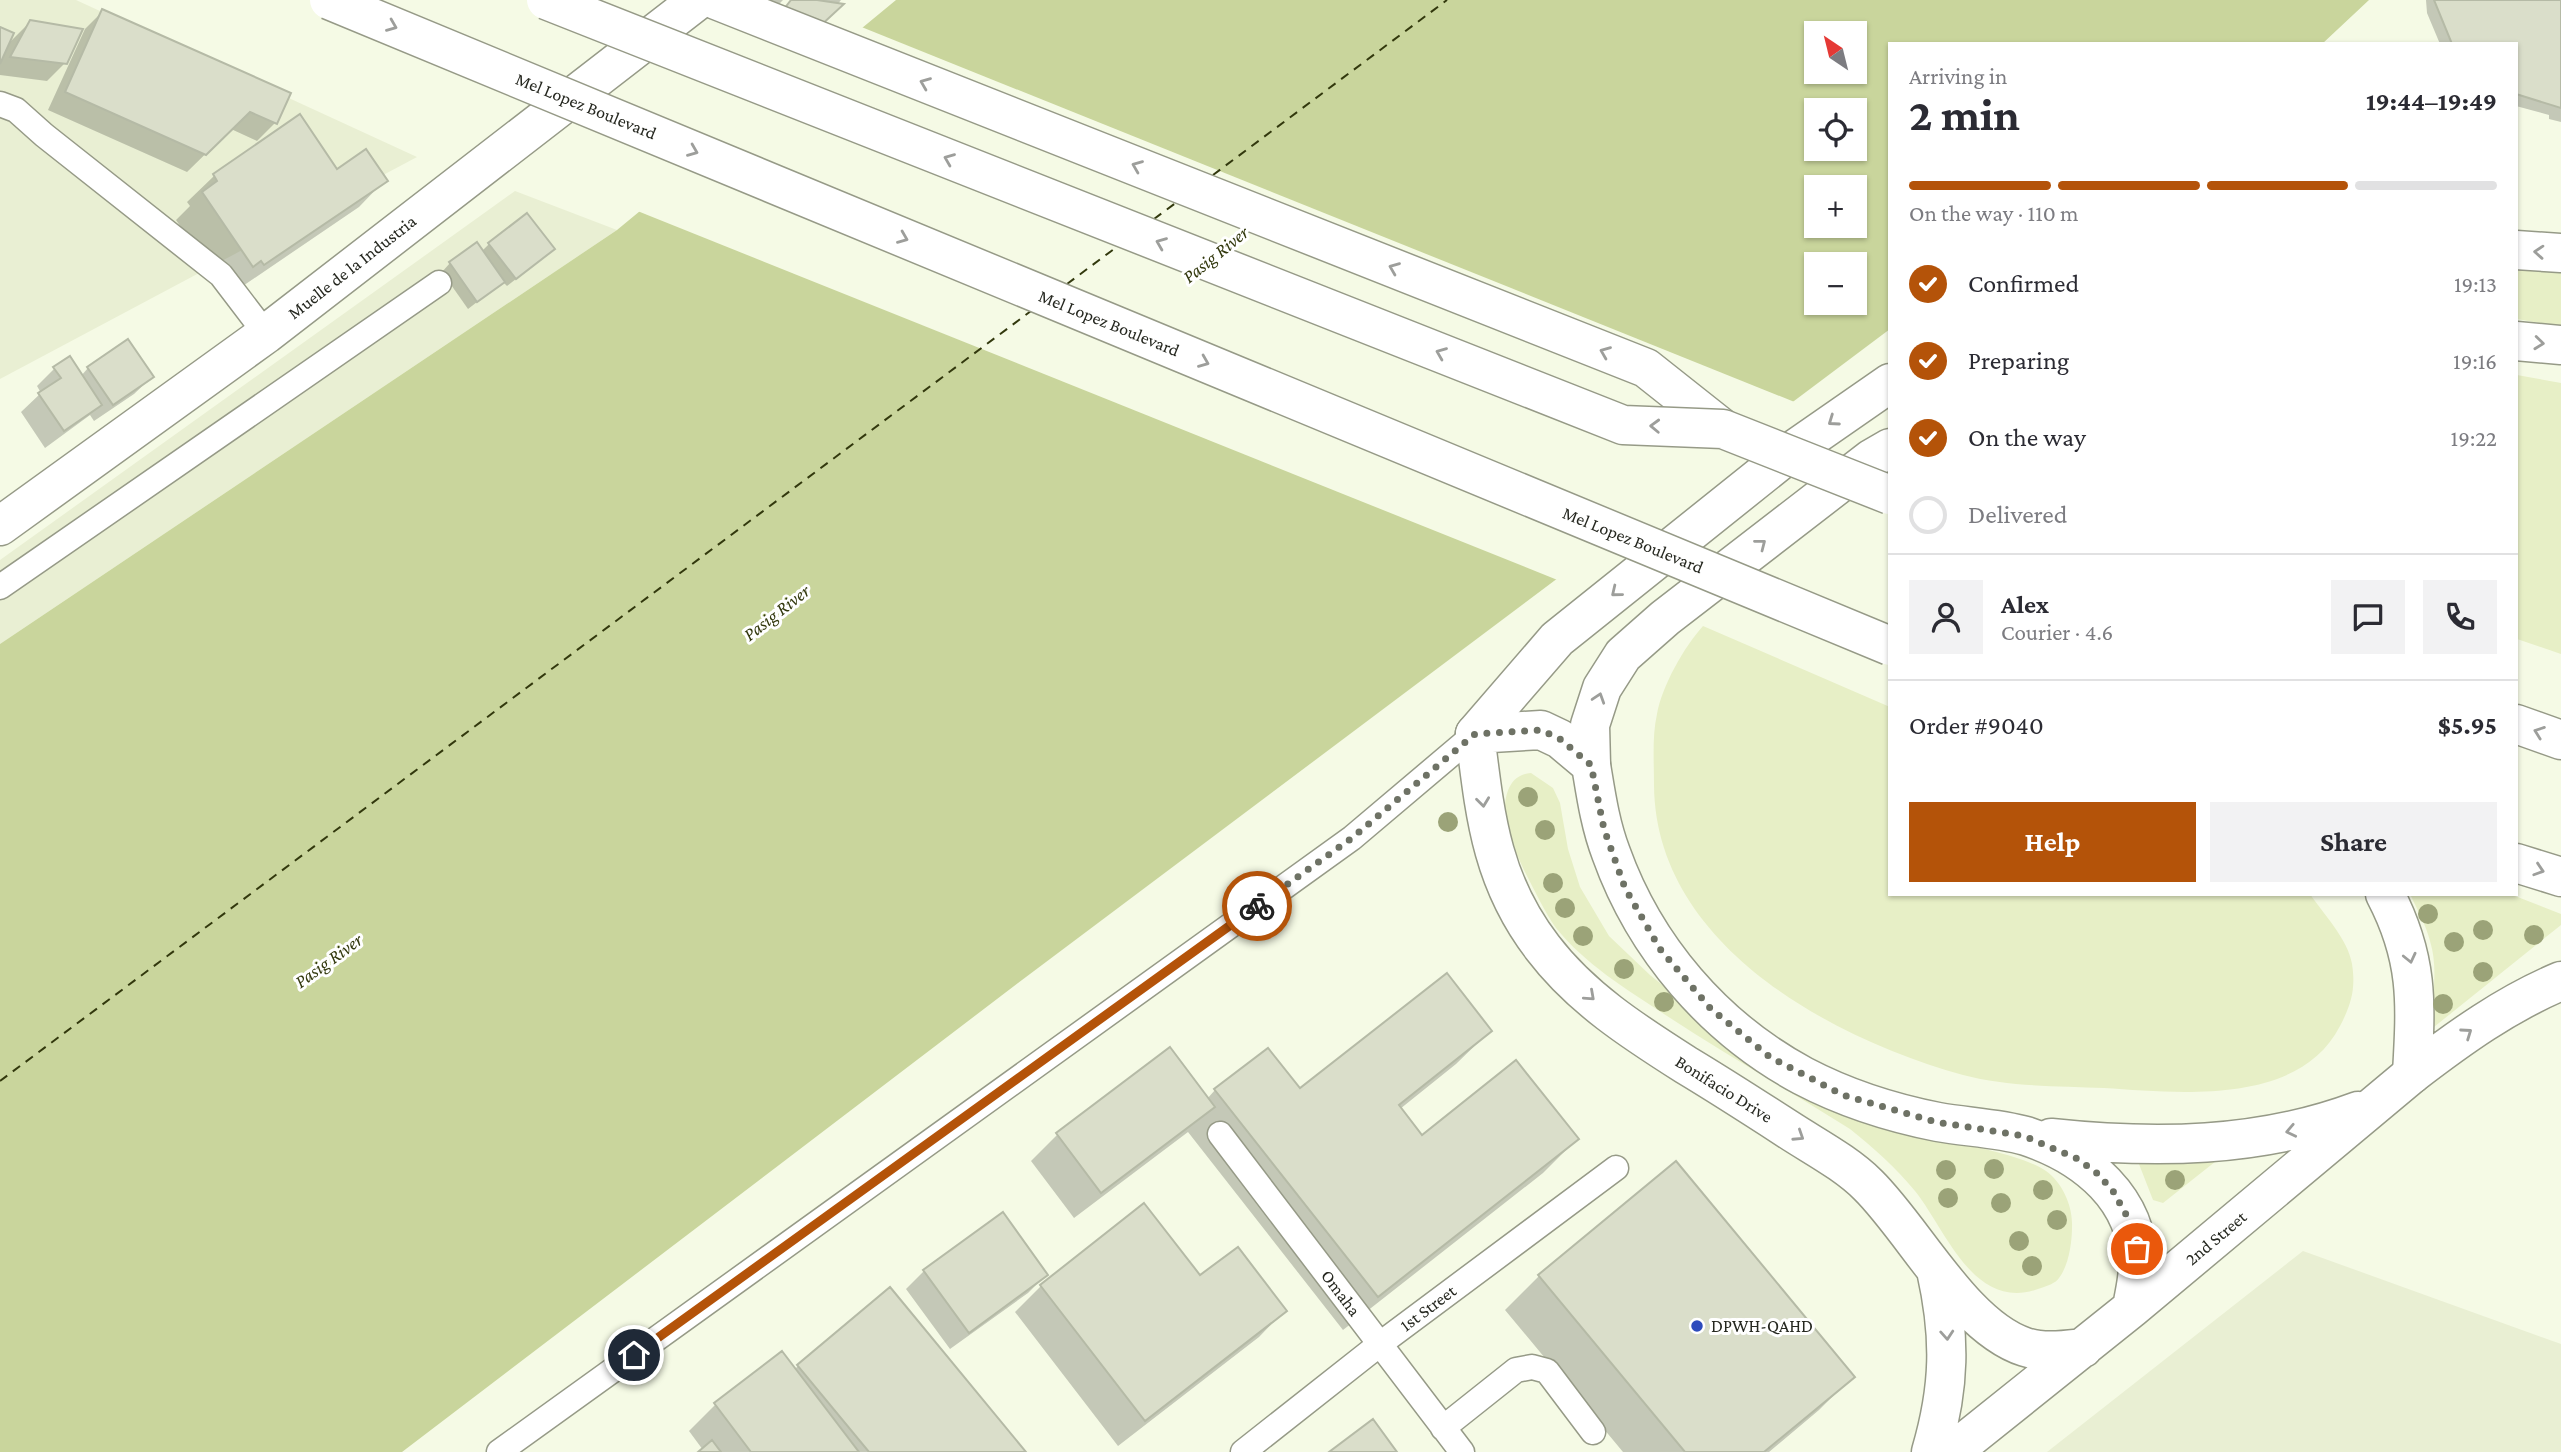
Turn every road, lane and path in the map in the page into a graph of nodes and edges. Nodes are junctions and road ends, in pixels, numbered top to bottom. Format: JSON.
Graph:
{"nodes":[{"id":1,"x":329,"y":0,"type":"edge"},
{"id":2,"x":545,"y":0,"type":"edge"},
{"id":3,"x":698,"y":0,"type":"edge"},
{"id":4,"x":716,"y":0,"type":"edge"},
{"id":5,"x":0,"y":104,"type":"edge"},
{"id":6,"x":2518,"y":250,"type":"edge"},
{"id":7,"x":2561,"y":253,"type":"edge"},
{"id":8,"x":439,"y":283,"type":"dead end"},
{"id":9,"x":266,"y":334,"type":"junction"},
{"id":10,"x":2518,"y":341,"type":"edge"},
{"id":11,"x":2561,"y":345,"type":"edge"},
{"id":12,"x":1888,"y":384,"type":"edge"},
{"id":13,"x":1723,"y":429,"type":"junction"},
{"id":14,"x":1888,"y":449,"type":"edge"},
{"id":15,"x":1888,"y":494,"type":"edge"},
{"id":16,"x":0,"y":527,"type":"edge"},
{"id":17,"x":0,"y":587,"type":"edge"},
{"id":18,"x":1888,"y":645,"type":"edge"},
{"id":19,"x":2518,"y":725,"type":"edge"},
{"id":20,"x":1475,"y":734,"type":"junction"},
{"id":21,"x":2561,"y":740,"type":"edge"},
{"id":22,"x":1591,"y":765,"type":"junction"},
{"id":23,"x":2518,"y":864,"type":"edge"},
{"id":24,"x":2561,"y":877,"type":"edge"},
{"id":25,"x":2386,"y":896,"type":"edge"},
{"id":26,"x":2561,"y":981,"type":"edge"},
{"id":27,"x":2412,"y":1074,"type":"junction"},
{"id":28,"x":2379,"y":1103,"type":"junction"},
{"id":29,"x":1220,"y":1134,"type":"dead end"},
{"id":30,"x":2024,"y":1136,"type":"junction"},
{"id":31,"x":1616,"y":1168,"type":"dead end"},
{"id":32,"x":1936,"y":1268,"type":"junction"},
{"id":33,"x":2132,"y":1308,"type":"junction"},
{"id":34,"x":1380,"y":1344,"type":"junction"},
{"id":35,"x":2083,"y":1348,"type":"junction"},
{"id":36,"x":1443,"y":1428,"type":"junction"},
{"id":37,"x":1593,"y":1432,"type":"dead end"},
{"id":38,"x":499,"y":1452,"type":"edge"},
{"id":39,"x":1243,"y":1452,"type":"edge"},
{"id":40,"x":1462,"y":1452,"type":"edge"},
{"id":41,"x":1931,"y":1452,"type":"edge"},
{"id":42,"x":1952,"y":1452,"type":"edge"}],
"edges":[{"from":1,"to":18,"type":"main road","name":"Mel Lopez Boulevard","one_way":true,"bridge":true},
{"from":13,"to":2,"type":"main road","one_way":true,"bridge":true},
{"from":3,"to":9,"type":"main road","name":"Muelle de la Industria"},
{"from":13,"to":4,"type":"main road","one_way":true},
{"from":5,"to":9,"type":"lane"},
{"from":7,"to":6,"type":"main road","one_way":true},
{"from":8,"to":17,"type":"lane"},
{"from":9,"to":16,"type":"main road","name":"Muelle de la Industria"},
{"from":10,"to":11,"type":"main road","one_way":true},
{"from":12,"to":20,"type":"main road","one_way":true},
{"from":13,"to":15,"type":"main road","bridge":true},
{"from":22,"to":14,"type":"main road","one_way":true},
{"from":21,"to":19,"type":"main road","one_way":true},
{"from":20,"to":22,"type":"main road"},
{"from":20,"to":32,"type":"main road","name":"Bonifacio Drive","one_way":true},
{"from":20,"to":38,"type":"lane"},
{"from":22,"to":30,"type":"main road"},
{"from":23,"to":24,"type":"main road","one_way":true},
{"from":25,"to":27,"type":"main road","one_way":true},
{"from":27,"to":26,"type":"main road","name":"2nd Street","one_way":true},
{"from":27,"to":28,"type":"main road","name":"2nd Street"},
{"from":28,"to":30,"type":"main road","one_way":true},
{"from":28,"to":33,"type":"main road","name":"2nd Street"},
{"from":29,"to":34,"type":"lane","name":"Omaha"},
{"from":30,"to":33,"type":"main road"},
{"from":31,"to":34,"type":"lane","name":"1st Street"},
{"from":32,"to":35,"type":"main road","name":"Bonifacio Drive"},
{"from":32,"to":41,"type":"main road","one_way":true},
{"from":33,"to":35,"type":"main road","name":"2nd Street"},
{"from":34,"to":36,"type":"lane","name":"Omaha"},
{"from":34,"to":39,"type":"lane","name":"1st Street"},
{"from":35,"to":42,"type":"main road","name":"2nd Street"},
{"from":36,"to":37,"type":"lane"},
{"from":36,"to":40,"type":"lane","name":"Omaha"}]}
